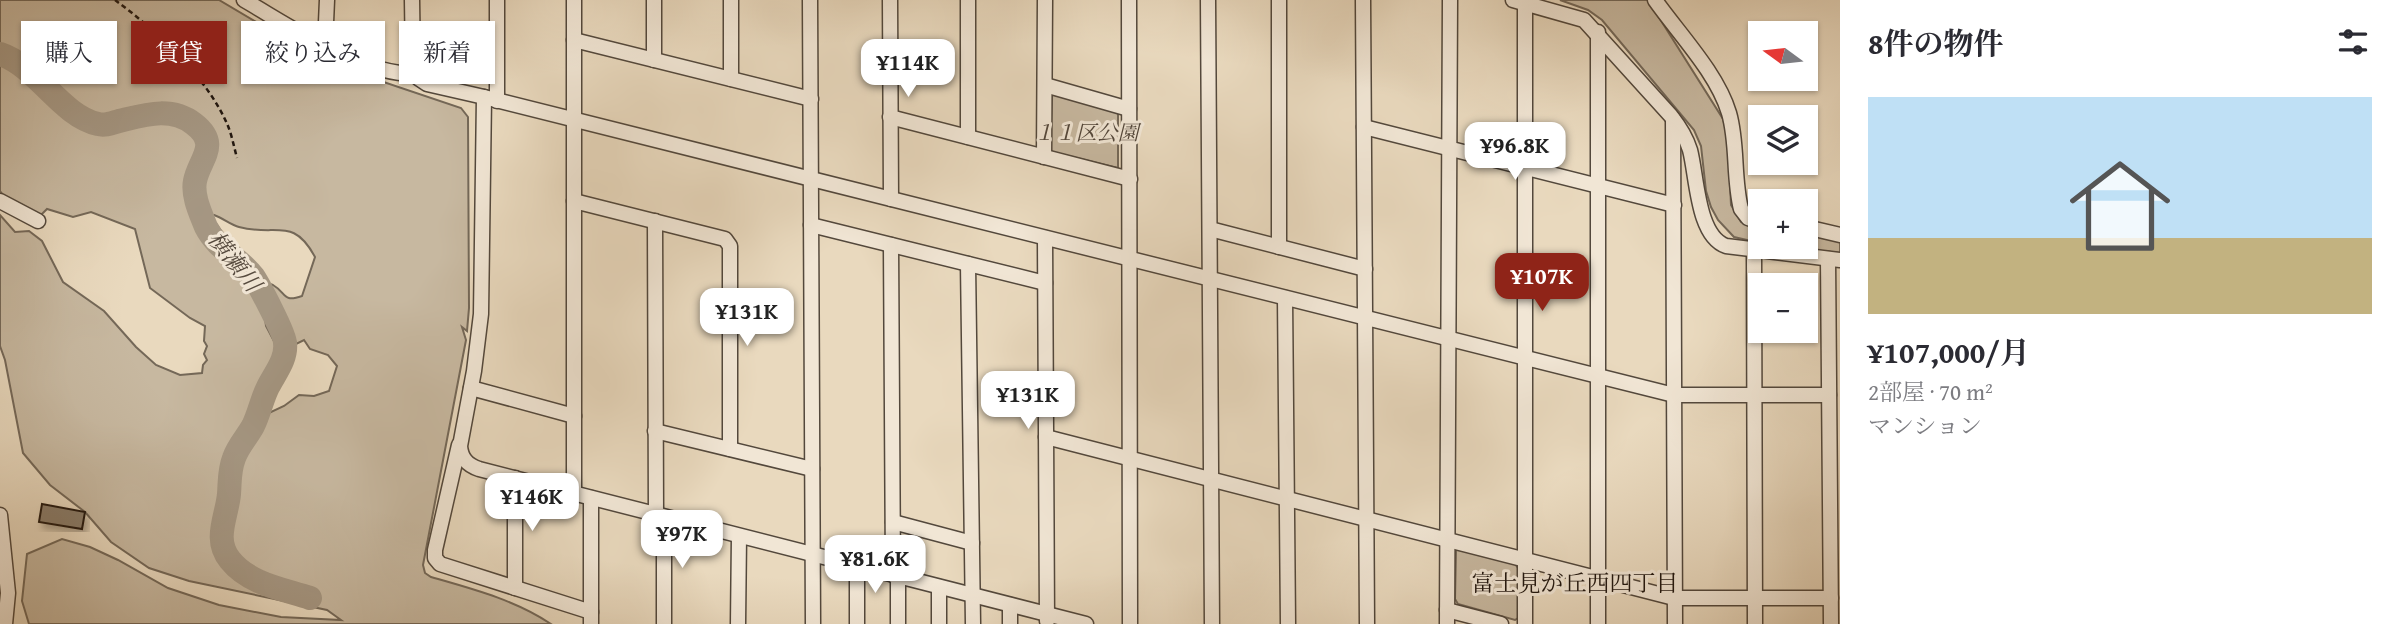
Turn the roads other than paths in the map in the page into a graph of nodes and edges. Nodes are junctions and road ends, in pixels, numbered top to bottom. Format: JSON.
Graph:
{"nodes":[{"id":1,"x":327,"y":0,"type":"edge"},
{"id":2,"x":412,"y":0,"type":"edge"},
{"id":3,"x":497,"y":0,"type":"edge"},
{"id":4,"x":574,"y":0,"type":"edge"},
{"id":5,"x":653,"y":0,"type":"edge"},
{"id":6,"x":731,"y":0,"type":"edge"},
{"id":7,"x":810,"y":0,"type":"edge"},
{"id":8,"x":890,"y":0,"type":"edge"},
{"id":9,"x":968,"y":0,"type":"edge"},
{"id":10,"x":1045,"y":0,"type":"edge"},
{"id":11,"x":1129,"y":0,"type":"edge"},
{"id":12,"x":1208,"y":0,"type":"edge"},
{"id":13,"x":1279,"y":0,"type":"edge"},
{"id":14,"x":1363,"y":0,"type":"edge"},
{"id":15,"x":1450,"y":0,"type":"edge"},
{"id":16,"x":1655,"y":0,"type":"edge"},
{"id":17,"x":248,"y":1,"type":"edge"},
{"id":18,"x":1519,"y":1,"type":"edge"},
{"id":19,"x":283,"y":21,"type":"edge"},
{"id":20,"x":326,"y":21,"type":"edge"},
{"id":21,"x":412,"y":21,"type":"edge"},
{"id":22,"x":1598,"y":32,"type":"junction"},
{"id":23,"x":574,"y":40,"type":"junction"},
{"id":24,"x":654,"y":60,"type":"junction"},
{"id":25,"x":731,"y":79,"type":"junction"},
{"id":26,"x":431,"y":84,"type":"edge"},
{"id":27,"x":1045,"y":85,"type":"junction"},
{"id":28,"x":491,"y":99,"type":"junction"},
{"id":29,"x":811,"y":99,"type":"junction"},
{"id":30,"x":1129,"y":109,"type":"junction"},
{"id":31,"x":890,"y":117,"type":"junction"},
{"id":32,"x":1673,"y":119,"type":"junction"},
{"id":33,"x":574,"y":120,"type":"junction"},
{"id":34,"x":1364,"y":127,"type":"junction"},
{"id":35,"x":968,"y":137,"type":"junction"},
{"id":36,"x":1449,"y":149,"type":"junction"},
{"id":37,"x":1044,"y":157,"type":"junction"},
{"id":38,"x":1525,"y":167,"type":"junction"},
{"id":39,"x":811,"y":179,"type":"junction"},
{"id":40,"x":1130,"y":179,"type":"junction"},
{"id":41,"x":1598,"y":186,"type":"junction"},
{"id":42,"x":891,"y":199,"type":"junction"},
{"id":43,"x":0,"y":201,"type":"edge"},
{"id":44,"x":574,"y":201,"type":"junction"},
{"id":45,"x":1674,"y":205,"type":"junction"},
{"id":46,"x":1748,"y":218,"type":"edge"},
{"id":47,"x":38,"y":221,"type":"dead end"},
{"id":48,"x":654,"y":221,"type":"junction"},
{"id":49,"x":811,"y":225,"type":"junction"},
{"id":50,"x":1210,"y":229,"type":"junction"},
{"id":51,"x":1818,"y":230,"type":"edge"},
{"id":52,"x":1840,"y":235,"type":"edge"},
{"id":53,"x":1045,"y":238,"type":"junction"},
{"id":54,"x":891,"y":245,"type":"junction"},
{"id":55,"x":1279,"y":247,"type":"junction"},
{"id":56,"x":1748,"y":249,"type":"edge"},
{"id":57,"x":1130,"y":259,"type":"junction"},
{"id":58,"x":1754,"y":259,"type":"edge"},
{"id":59,"x":1834,"y":260,"type":"edge"},
{"id":60,"x":968,"y":264,"type":"junction"},
{"id":61,"x":1365,"y":269,"type":"junction"},
{"id":62,"x":1210,"y":279,"type":"junction"},
{"id":63,"x":1045,"y":283,"type":"junction"},
{"id":64,"x":1285,"y":298,"type":"junction"},
{"id":65,"x":1365,"y":318,"type":"junction"},
{"id":66,"x":1448,"y":339,"type":"junction"},
{"id":67,"x":1525,"y":358,"type":"junction"},
{"id":68,"x":1597,"y":376,"type":"junction"},
{"id":69,"x":471,"y":387,"type":"junction"},
{"id":70,"x":1674,"y":395,"type":"junction"},
{"id":71,"x":1754,"y":395,"type":"junction"},
{"id":72,"x":1829,"y":395,"type":"junction"},
{"id":73,"x":574,"y":415,"type":"junction"},
{"id":74,"x":656,"y":431,"type":"junction"},
{"id":75,"x":1045,"y":436,"type":"junction"},
{"id":76,"x":460,"y":442,"type":"junction"},
{"id":77,"x":730,"y":449,"type":"junction"},
{"id":78,"x":1130,"y":458,"type":"junction"},
{"id":79,"x":812,"y":469,"type":"junction"},
{"id":80,"x":515,"y":478,"type":"junction"},
{"id":81,"x":1212,"y":479,"type":"junction"},
{"id":82,"x":574,"y":493,"type":"junction"},
{"id":83,"x":591,"y":498,"type":"junction"},
{"id":84,"x":1287,"y":498,"type":"junction"},
{"id":85,"x":0,"y":515,"type":"edge"},
{"id":86,"x":660,"y":516,"type":"junction"},
{"id":87,"x":1366,"y":519,"type":"junction"},
{"id":88,"x":893,"y":522,"type":"junction"},
{"id":89,"x":738,"y":536,"type":"junction"},
{"id":90,"x":1448,"y":540,"type":"junction"},
{"id":91,"x":972,"y":543,"type":"junction"},
{"id":92,"x":813,"y":555,"type":"junction"},
{"id":93,"x":1525,"y":560,"type":"junction"},
{"id":94,"x":857,"y":566,"type":"junction"},
{"id":95,"x":896,"y":576,"type":"junction"},
{"id":96,"x":1598,"y":578,"type":"junction"},
{"id":97,"x":939,"y":587,"type":"junction"},
{"id":98,"x":515,"y":588,"type":"junction"},
{"id":99,"x":972,"y":595,"type":"junction"},
{"id":100,"x":1674,"y":598,"type":"junction"},
{"id":101,"x":1755,"y":598,"type":"junction"},
{"id":102,"x":1831,"y":598,"type":"junction"},
{"id":103,"x":1010,"y":605,"type":"junction"},
{"id":104,"x":1447,"y":617,"type":"edge"},
{"id":105,"x":591,"y":618,"type":"edge"},
{"id":106,"x":1047,"y":619,"type":"edge"},
{"id":107,"x":5,"y":624,"type":"edge"},
{"id":108,"x":664,"y":624,"type":"edge"},
{"id":109,"x":738,"y":624,"type":"edge"},
{"id":110,"x":813,"y":624,"type":"edge"},
{"id":111,"x":858,"y":624,"type":"edge"},
{"id":112,"x":898,"y":624,"type":"edge"},
{"id":113,"x":939,"y":624,"type":"edge"},
{"id":114,"x":973,"y":624,"type":"edge"},
{"id":115,"x":1010,"y":624,"type":"edge"},
{"id":116,"x":1086,"y":624,"type":"edge"},
{"id":117,"x":1130,"y":624,"type":"edge"},
{"id":118,"x":1212,"y":624,"type":"edge"},
{"id":119,"x":1288,"y":624,"type":"edge"},
{"id":120,"x":1367,"y":624,"type":"edge"},
{"id":121,"x":1501,"y":624,"type":"edge"},
{"id":122,"x":1525,"y":624,"type":"edge"},
{"id":123,"x":1598,"y":624,"type":"edge"},
{"id":124,"x":1675,"y":624,"type":"edge"},
{"id":125,"x":1755,"y":624,"type":"edge"},
{"id":126,"x":1832,"y":624,"type":"edge"}],
"edges":[{"from":1,"to":20,"type":"street"},
{"from":2,"to":21,"type":"street"},
{"from":3,"to":28,"type":"street"},
{"from":4,"to":23,"type":"street"},
{"from":5,"to":24,"type":"street"},
{"from":6,"to":25,"type":"street"},
{"from":7,"to":29,"type":"street"},
{"from":8,"to":31,"type":"street"},
{"from":9,"to":35,"type":"street"},
{"from":10,"to":27,"type":"street"},
{"from":11,"to":30,"type":"street"},
{"from":12,"to":50,"type":"street"},
{"from":13,"to":55,"type":"street"},
{"from":14,"to":34,"type":"street"},
{"from":15,"to":36,"type":"street"},
{"from":16,"to":46,"type":"street"},
{"from":17,"to":19,"type":"street"},
{"from":18,"to":22,"type":"street"},
{"from":18,"to":38,"type":"street"},
{"from":22,"to":32,"type":"street"},
{"from":22,"to":41,"type":"street"},
{"from":23,"to":24,"type":"street"},
{"from":23,"to":33,"type":"street"},
{"from":24,"to":25,"type":"street"},
{"from":25,"to":29,"type":"street"},
{"from":26,"to":28,"type":"street"},
{"from":27,"to":30,"type":"street"},
{"from":27,"to":37,"type":"street"},
{"from":28,"to":33,"type":"street"},
{"from":28,"to":69,"type":"street"},
{"from":29,"to":39,"type":"street"},
{"from":30,"to":40,"type":"street"},
{"from":31,"to":35,"type":"street"},
{"from":31,"to":42,"type":"street"},
{"from":32,"to":45,"type":"street"},
{"from":32,"to":56,"type":"street"},
{"from":33,"to":39,"type":"street"},
{"from":33,"to":44,"type":"street"},
{"from":34,"to":36,"type":"street"},
{"from":34,"to":61,"type":"street"},
{"from":35,"to":37,"type":"street"},
{"from":36,"to":38,"type":"street"},
{"from":36,"to":66,"type":"street"},
{"from":37,"to":40,"type":"street"},
{"from":38,"to":41,"type":"street"},
{"from":38,"to":67,"type":"street"},
{"from":39,"to":42,"type":"street"},
{"from":39,"to":49,"type":"street"},
{"from":40,"to":57,"type":"street"},
{"from":41,"to":45,"type":"street"},
{"from":41,"to":68,"type":"street"},
{"from":42,"to":53,"type":"street"},
{"from":43,"to":47,"type":"street"},
{"from":44,"to":48,"type":"street"},
{"from":44,"to":73,"type":"street"},
{"from":45,"to":70,"type":"street"},
{"from":48,"to":74,"type":"street"},
{"from":48,"to":77,"type":"street"},
{"from":49,"to":54,"type":"street"},
{"from":49,"to":79,"type":"street"},
{"from":50,"to":55,"type":"street"},
{"from":50,"to":62,"type":"street"},
{"from":51,"to":52,"type":"street"},
{"from":53,"to":57,"type":"street"},
{"from":53,"to":63,"type":"street"},
{"from":54,"to":60,"type":"street"},
{"from":54,"to":88,"type":"street"},
{"from":55,"to":61,"type":"street"},
{"from":57,"to":62,"type":"street"},
{"from":57,"to":78,"type":"street"},
{"from":58,"to":71,"type":"street"},
{"from":59,"to":72,"type":"street"},
{"from":60,"to":63,"type":"street"},
{"from":60,"to":91,"type":"street"},
{"from":61,"to":65,"type":"street"},
{"from":62,"to":64,"type":"street"},
{"from":62,"to":81,"type":"street"},
{"from":63,"to":75,"type":"street"},
{"from":64,"to":65,"type":"street"},
{"from":64,"to":84,"type":"street"},
{"from":65,"to":66,"type":"street"},
{"from":65,"to":87,"type":"street"},
{"from":66,"to":67,"type":"street"},
{"from":66,"to":90,"type":"street"},
{"from":67,"to":68,"type":"street"},
{"from":67,"to":93,"type":"street"},
{"from":68,"to":70,"type":"street"},
{"from":68,"to":96,"type":"street"},
{"from":69,"to":73,"type":"street"},
{"from":69,"to":76,"type":"street"},
{"from":70,"to":71,"type":"street"},
{"from":70,"to":100,"type":"street"},
{"from":71,"to":72,"type":"street"},
{"from":71,"to":101,"type":"street"},
{"from":72,"to":102,"type":"street"},
{"from":73,"to":82,"type":"street"},
{"from":74,"to":77,"type":"street"},
{"from":74,"to":86,"type":"street"},
{"from":75,"to":78,"type":"street"},
{"from":75,"to":106,"type":"street"},
{"from":76,"to":80,"type":"street"},
{"from":76,"to":98,"type":"street"},
{"from":77,"to":79,"type":"street"},
{"from":78,"to":81,"type":"street"},
{"from":78,"to":117,"type":"street"},
{"from":79,"to":92,"type":"street"},
{"from":80,"to":82,"type":"street"},
{"from":80,"to":98,"type":"street"},
{"from":81,"to":84,"type":"street"},
{"from":81,"to":118,"type":"street"},
{"from":82,"to":83,"type":"street"},
{"from":83,"to":86,"type":"street"},
{"from":83,"to":105,"type":"street"},
{"from":84,"to":87,"type":"street"},
{"from":84,"to":119,"type":"street"},
{"from":85,"to":107,"type":"street"},
{"from":86,"to":89,"type":"street"},
{"from":86,"to":108,"type":"street"},
{"from":87,"to":90,"type":"street"},
{"from":87,"to":120,"type":"street"},
{"from":88,"to":91,"type":"street"},
{"from":88,"to":95,"type":"street"},
{"from":89,"to":92,"type":"street"},
{"from":89,"to":109,"type":"street"},
{"from":90,"to":93,"type":"street"},
{"from":90,"to":104,"type":"street"},
{"from":91,"to":99,"type":"street"},
{"from":92,"to":94,"type":"street"},
{"from":92,"to":110,"type":"street"},
{"from":93,"to":96,"type":"street"},
{"from":93,"to":122,"type":"street"},
{"from":94,"to":95,"type":"street"},
{"from":94,"to":111,"type":"street"},
{"from":95,"to":97,"type":"street"},
{"from":95,"to":112,"type":"street"},
{"from":96,"to":100,"type":"street"},
{"from":96,"to":123,"type":"street"},
{"from":97,"to":99,"type":"street"},
{"from":97,"to":113,"type":"street"},
{"from":98,"to":105,"type":"street"},
{"from":99,"to":103,"type":"street"},
{"from":99,"to":114,"type":"street"},
{"from":100,"to":101,"type":"street"},
{"from":100,"to":124,"type":"street"},
{"from":101,"to":102,"type":"street"},
{"from":101,"to":125,"type":"street"},
{"from":102,"to":126,"type":"street"},
{"from":103,"to":106,"type":"street"},
{"from":103,"to":115,"type":"street"},
{"from":104,"to":121,"type":"street"},
{"from":106,"to":116,"type":"street"}]}
